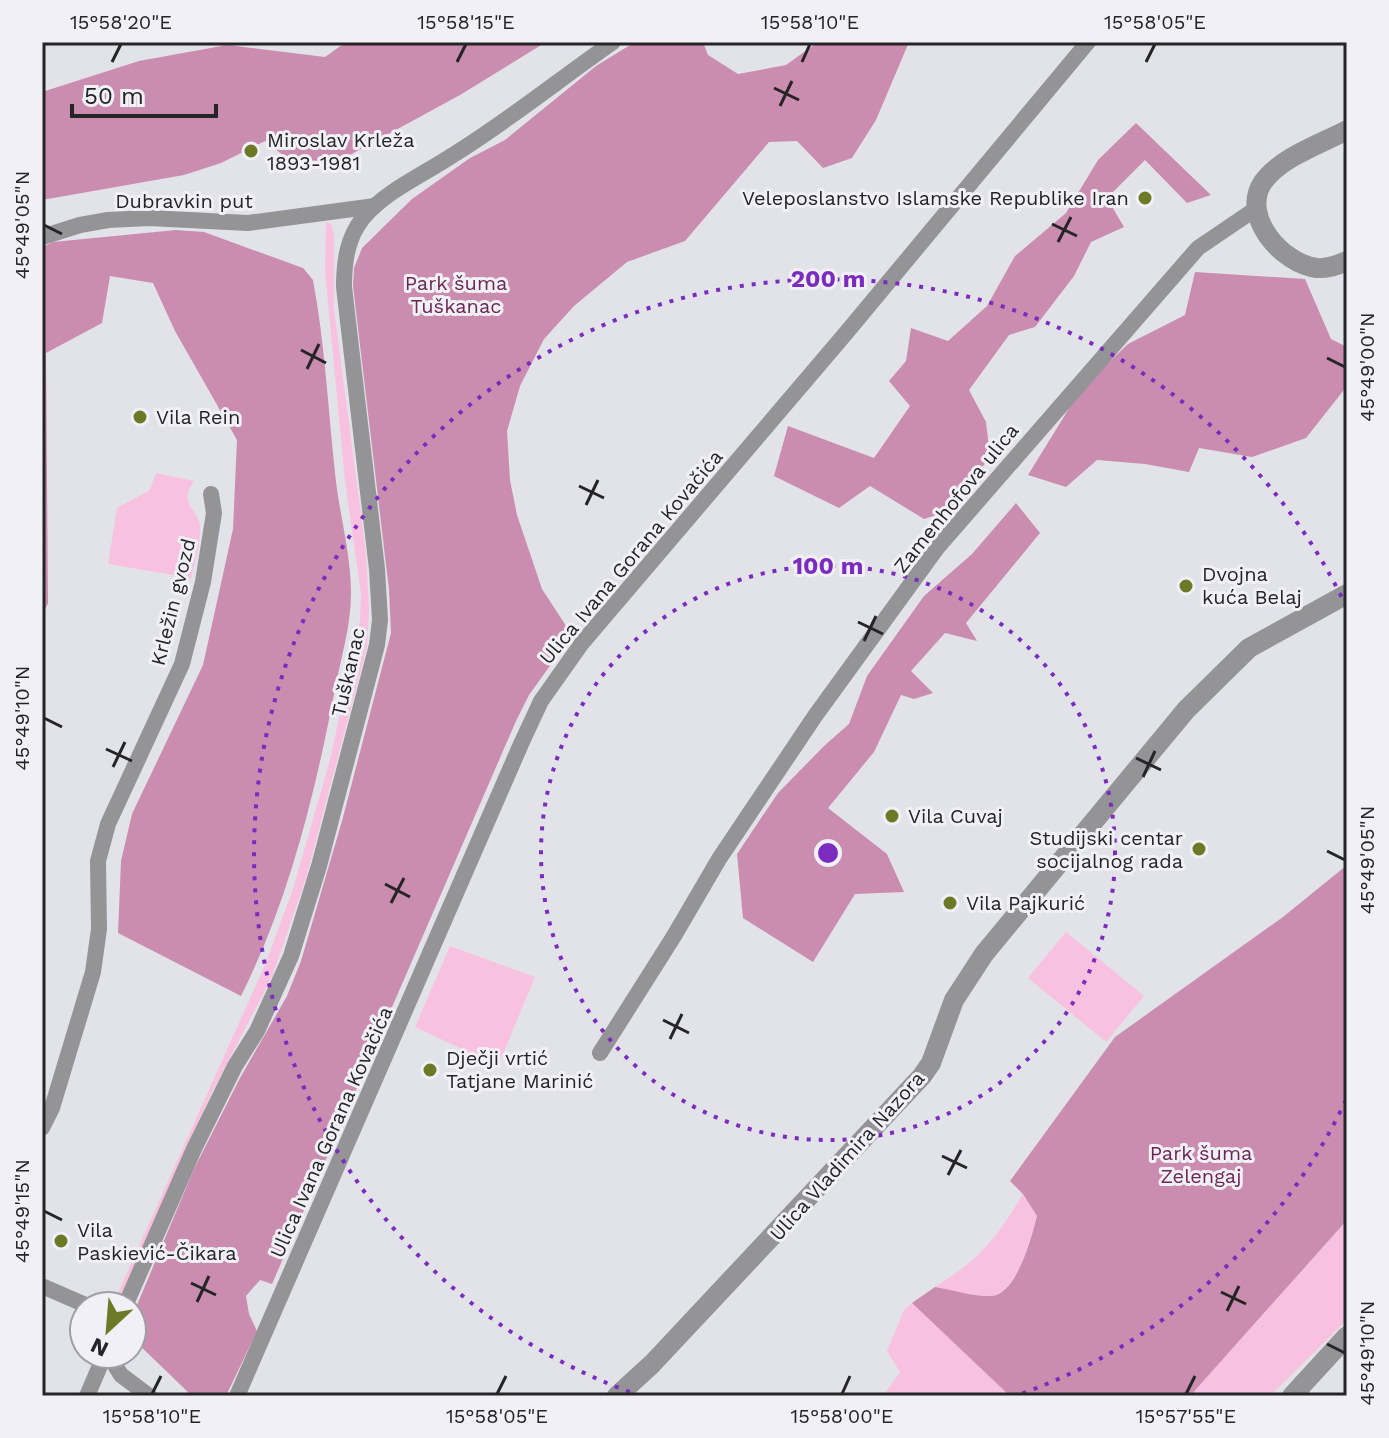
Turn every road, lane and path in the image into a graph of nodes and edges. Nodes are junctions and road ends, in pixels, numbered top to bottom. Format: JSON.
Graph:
{"nodes":[{"id":1,"x":613,"y":42,"type":"edge"},
{"id":2,"x":1088,"y":42,"type":"edge"},
{"id":3,"x":1347,"y":130,"type":"edge"},
{"id":4,"x":375,"y":206,"type":"junction"},
{"id":5,"x":1257,"y":208,"type":"junction"},
{"id":6,"x":42,"y":237,"type":"edge"},
{"id":7,"x":1347,"y":261,"type":"edge"},
{"id":8,"x":211,"y":494,"type":"dead end"},
{"id":9,"x":1347,"y":594,"type":"edge"},
{"id":10,"x":600,"y":1053,"type":"dead end"},
{"id":11,"x":42,"y":1128,"type":"edge"},
{"id":12,"x":42,"y":1286,"type":"edge"},
{"id":13,"x":132,"y":1290,"type":"edge"},
{"id":14,"x":68,"y":1297,"type":"edge"},
{"id":15,"x":1347,"y":1336,"type":"edge"},
{"id":16,"x":99,"y":1370,"type":"edge"},
{"id":17,"x":117,"y":1370,"type":"edge"},
{"id":18,"x":87,"y":1396,"type":"edge"},
{"id":19,"x":149,"y":1396,"type":"edge"},
{"id":20,"x":237,"y":1396,"type":"edge"},
{"id":21,"x":617,"y":1396,"type":"edge"},
{"id":22,"x":1292,"y":1396,"type":"edge"}],
"edges":[{"from":1,"to":4,"type":"street","name":"Tuškanac"},
{"from":2,"to":20,"type":"street","name":"Ulica Ivana Gorana Kovačića"},
{"from":3,"to":5,"type":"street"},
{"from":4,"to":6,"type":"street","name":"Dubravkin put"},
{"from":4,"to":13,"type":"street","name":"Tuškanac"},
{"from":5,"to":7,"type":"street"},
{"from":5,"to":10,"type":"street","name":"Zamenhofova ulica"},
{"from":8,"to":11,"type":"street","name":"Krležin gvozd"},
{"from":9,"to":21,"type":"street","name":"Ulica Vladimira Nazora"},
{"from":12,"to":14,"type":"street"},
{"from":15,"to":22,"type":"street"},
{"from":16,"to":18,"type":"street"},
{"from":17,"to":19,"type":"street"}]}
